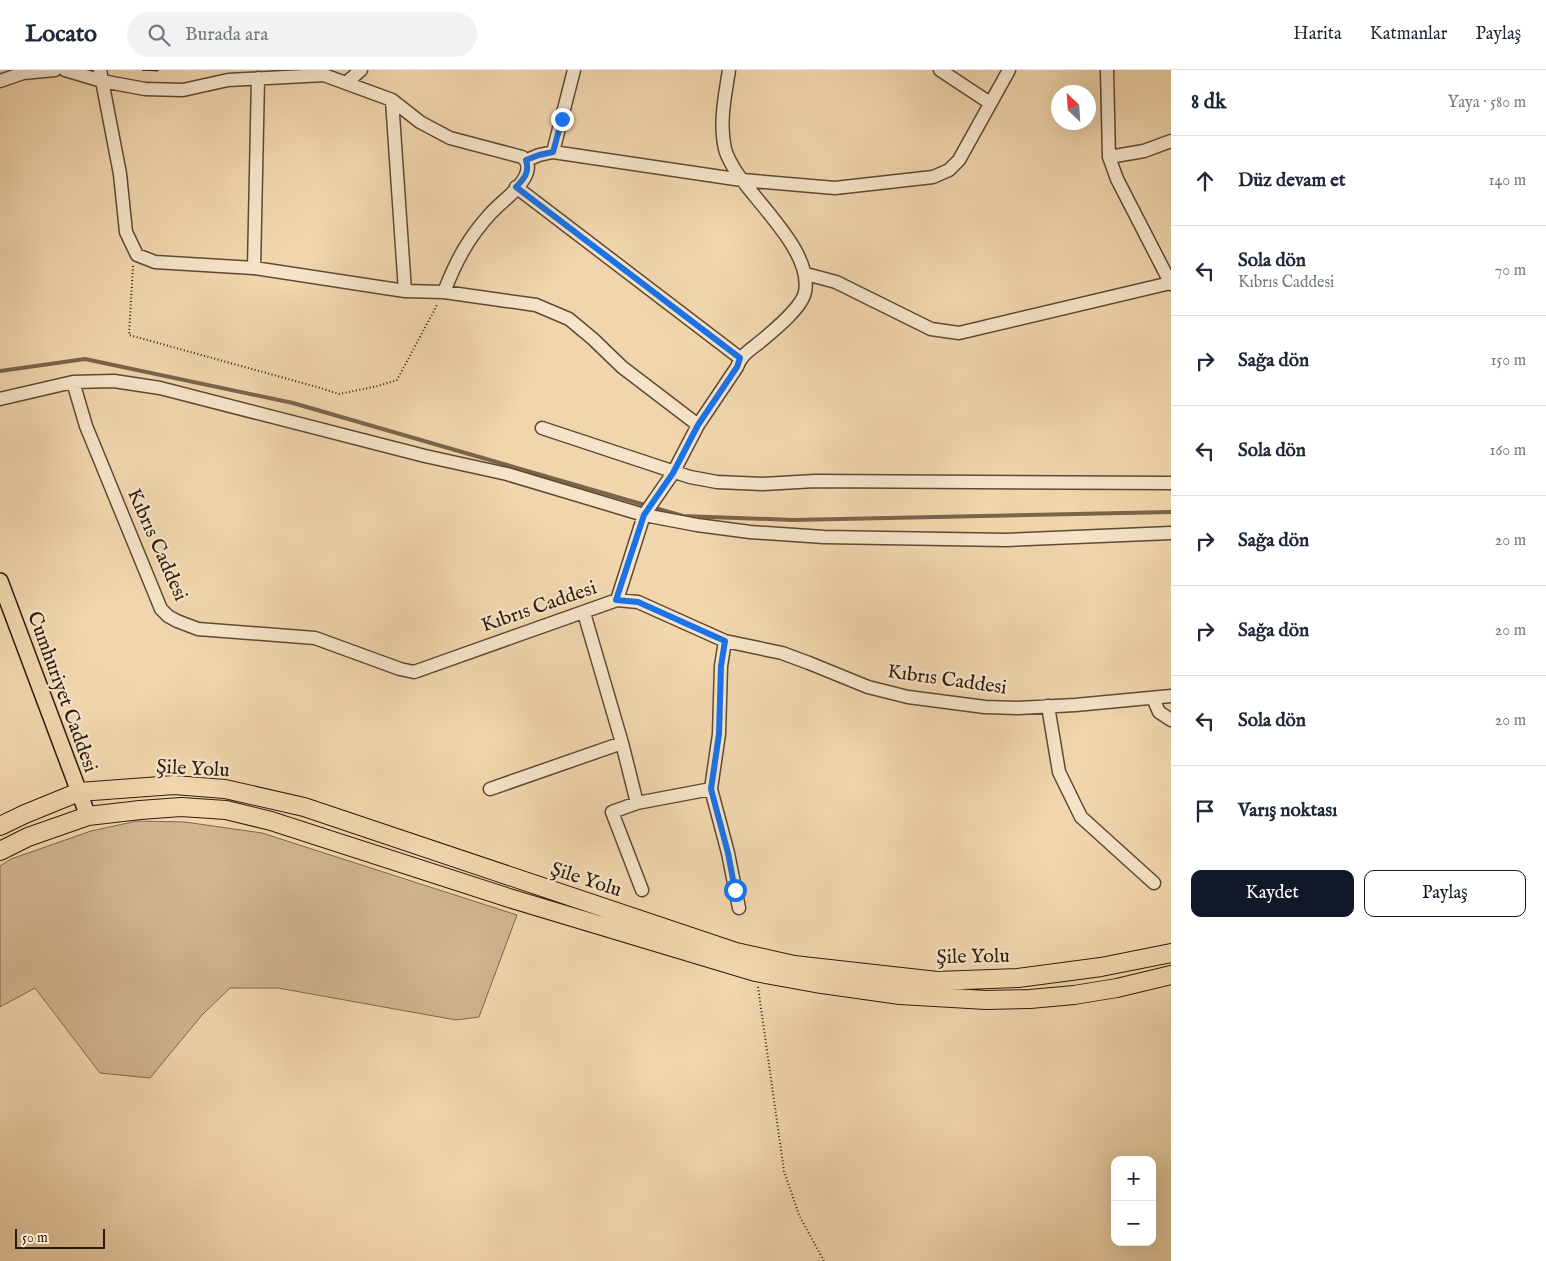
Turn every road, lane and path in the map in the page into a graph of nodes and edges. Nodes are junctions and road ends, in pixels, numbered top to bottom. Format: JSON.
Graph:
{"nodes":[{"id":1,"x":55,"y":70,"type":"edge"},
{"id":2,"x":65,"y":70,"type":"edge"},
{"id":3,"x":361,"y":70,"type":"edge"},
{"id":4,"x":574,"y":70,"type":"edge"},
{"id":5,"x":729,"y":70,"type":"edge"},
{"id":6,"x":940,"y":70,"type":"edge"},
{"id":7,"x":1009,"y":70,"type":"edge"},
{"id":8,"x":1107,"y":70,"type":"edge"},
{"id":9,"x":227,"y":75,"type":"edge"},
{"id":10,"x":101,"y":76,"type":"edge"},
{"id":11,"x":258,"y":78,"type":"junction"},
{"id":12,"x":0,"y":82,"type":"edge"},
{"id":13,"x":347,"y":82,"type":"junction"},
{"id":14,"x":392,"y":100,"type":"junction"},
{"id":15,"x":990,"y":104,"type":"junction"},
{"id":16,"x":1171,"y":141,"type":"edge"},
{"id":17,"x":553,"y":152,"type":"junction"},
{"id":18,"x":1108,"y":157,"type":"junction"},
{"id":19,"x":526,"y":160,"type":"junction"},
{"id":20,"x":742,"y":180,"type":"junction"},
{"id":21,"x":516,"y":187,"type":"junction"},
{"id":22,"x":134,"y":248,"type":"junction"},
{"id":23,"x":254,"y":268,"type":"junction"},
{"id":24,"x":806,"y":274,"type":"junction"},
{"id":25,"x":1170,"y":284,"type":"edge"},
{"id":26,"x":405,"y":290,"type":"junction"},
{"id":27,"x":444,"y":292,"type":"junction"},
{"id":28,"x":740,"y":358,"type":"junction"},
{"id":29,"x":73,"y":382,"type":"junction"},
{"id":30,"x":0,"y":399,"type":"edge"},
{"id":31,"x":698,"y":425,"type":"junction"},
{"id":32,"x":542,"y":428,"type":"dead end"},
{"id":33,"x":673,"y":473,"type":"junction"},
{"id":34,"x":1171,"y":483,"type":"edge"},
{"id":35,"x":644,"y":515,"type":"junction"},
{"id":36,"x":1171,"y":533,"type":"edge"},
{"id":37,"x":0,"y":581,"type":"edge"},
{"id":38,"x":616,"y":600,"type":"junction"},
{"id":39,"x":584,"y":613,"type":"junction"},
{"id":40,"x":725,"y":641,"type":"junction"},
{"id":41,"x":1171,"y":696,"type":"edge"},
{"id":42,"x":1153,"y":698,"type":"junction"},
{"id":43,"x":1048,"y":706,"type":"junction"},
{"id":44,"x":1171,"y":720,"type":"edge"},
{"id":45,"x":622,"y":743,"type":"junction"},
{"id":46,"x":490,"y":789,"type":"dead end"},
{"id":47,"x":711,"y":789,"type":"junction"},
{"id":48,"x":79,"y":792,"type":"junction"},
{"id":49,"x":637,"y":803,"type":"junction"},
{"id":50,"x":88,"y":816,"type":"junction"},
{"id":51,"x":0,"y":826,"type":"edge"},
{"id":52,"x":0,"y":851,"type":"edge"},
{"id":53,"x":1154,"y":883,"type":"dead end"},
{"id":54,"x":642,"y":890,"type":"dead end"},
{"id":55,"x":739,"y":908,"type":"dead end"},
{"id":56,"x":1171,"y":953,"type":"edge"},
{"id":57,"x":755,"y":972,"type":"junction"},
{"id":58,"x":1171,"y":975,"type":"edge"},
{"id":59,"x":824,"y":1261,"type":"edge"}],
"edges":[{"from":1,"to":12,"type":"street"},
{"from":2,"to":10,"type":"street"},
{"from":3,"to":13,"type":"street"},
{"from":4,"to":17,"type":"street"},
{"from":5,"to":20,"type":"street"},
{"from":6,"to":15,"type":"street"},
{"from":7,"to":15,"type":"street"},
{"from":8,"to":18,"type":"street"},
{"from":9,"to":10,"type":"street"},
{"from":9,"to":11,"type":"street"},
{"from":10,"to":22,"type":"street"},
{"from":11,"to":13,"type":"street"},
{"from":11,"to":23,"type":"street"},
{"from":13,"to":14,"type":"street"},
{"from":14,"to":19,"type":"street"},
{"from":14,"to":26,"type":"street"},
{"from":15,"to":20,"type":"street"},
{"from":16,"to":18,"type":"street"},
{"from":17,"to":19,"type":"street"},
{"from":17,"to":20,"type":"street"},
{"from":18,"to":25,"type":"street"},
{"from":19,"to":21,"type":"street"},
{"from":20,"to":24,"type":"street"},
{"from":21,"to":27,"type":"street"},
{"from":21,"to":28,"type":"street"},
{"from":22,"to":23,"type":"street"},
{"from":22,"to":27,"type":"path"},
{"from":23,"to":26,"type":"street"},
{"from":24,"to":25,"type":"street"},
{"from":24,"to":28,"type":"street"},
{"from":26,"to":27,"type":"street"},
{"from":27,"to":31,"type":"street"},
{"from":28,"to":31,"type":"street"},
{"from":29,"to":30,"type":"street"},
{"from":29,"to":35,"type":"street"},
{"from":29,"to":39,"type":"street","name":"Kıbrıs Caddesi"},
{"from":31,"to":33,"type":"street"},
{"from":32,"to":33,"type":"street"},
{"from":33,"to":34,"type":"street"},
{"from":33,"to":35,"type":"street"},
{"from":35,"to":36,"type":"street"},
{"from":35,"to":38,"type":"street"},
{"from":37,"to":48,"type":"main road","name":"Cumhuriyet Caddesi"},
{"from":38,"to":39,"type":"street","name":"Kıbrıs Caddesi"},
{"from":38,"to":40,"type":"street","name":"Kıbrıs Caddesi"},
{"from":39,"to":45,"type":"street"},
{"from":40,"to":43,"type":"street","name":"Kıbrıs Caddesi"},
{"from":40,"to":47,"type":"street"},
{"from":41,"to":42,"type":"street","name":"Kıbrıs Caddesi"},
{"from":42,"to":43,"type":"street","name":"Kıbrıs Caddesi"},
{"from":42,"to":44,"type":"street"},
{"from":43,"to":53,"type":"street"},
{"from":45,"to":46,"type":"street"},
{"from":45,"to":49,"type":"street"},
{"from":47,"to":49,"type":"street"},
{"from":47,"to":55,"type":"street"},
{"from":48,"to":50,"type":"main road","name":"Cumhuriyet Caddesi"},
{"from":48,"to":51,"type":"highway","name":"Şile Yolu"},
{"from":48,"to":56,"type":"highway","name":"Şile Yolu"},
{"from":49,"to":54,"type":"street"},
{"from":50,"to":52,"type":"highway","name":"Şile Yolu"},
{"from":50,"to":57,"type":"highway","name":"Şile Yolu"},
{"from":57,"to":58,"type":"highway","name":"Şile Yolu"},
{"from":57,"to":59,"type":"path"}]}
